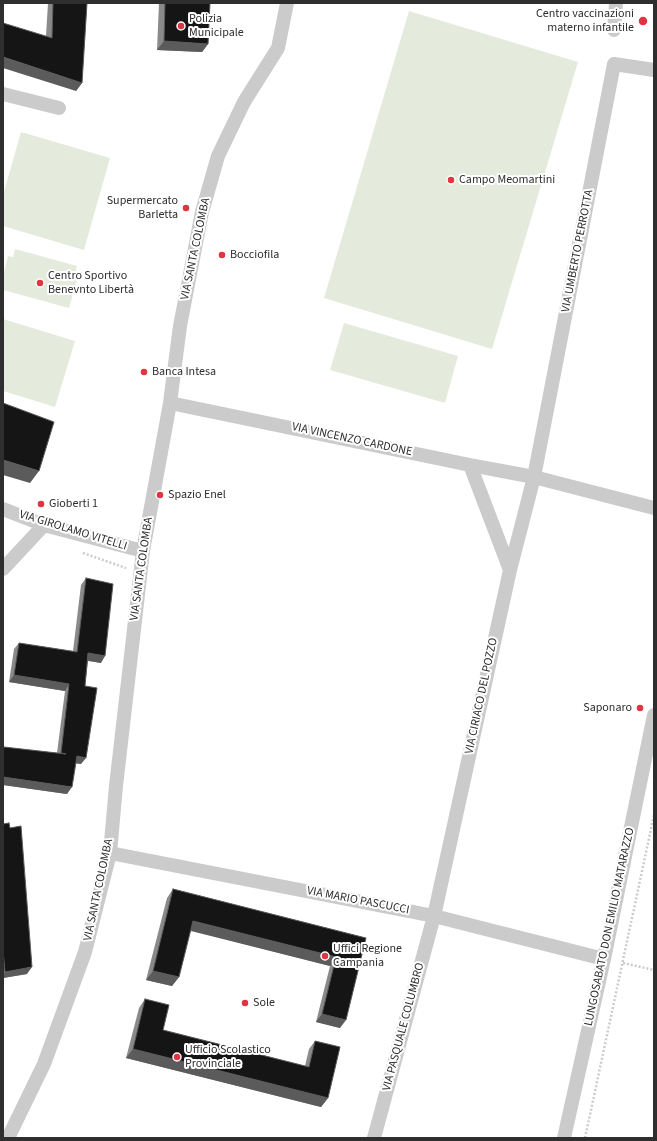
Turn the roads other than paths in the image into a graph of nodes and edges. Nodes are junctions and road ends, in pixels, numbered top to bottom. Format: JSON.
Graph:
{"nodes":[{"id":1,"x":616,"y":3,"type":"edge"},
{"id":2,"x":289,"y":5,"type":"edge"},
{"id":3,"x":614,"y":30,"type":"dead end"},
{"id":4,"x":654,"y":70,"type":"edge"},
{"id":5,"x":3,"y":94,"type":"edge"},
{"id":6,"x":59,"y":108,"type":"dead end"},
{"id":7,"x":170,"y":403,"type":"junction"},
{"id":8,"x":470,"y":465,"type":"junction"},
{"id":9,"x":534,"y":477,"type":"junction"},
{"id":10,"x":654,"y":508,"type":"edge"},
{"id":11,"x":3,"y":509,"type":"edge"},
{"id":12,"x":44,"y":525,"type":"junction"},
{"id":13,"x":143,"y":551,"type":"junction"},
{"id":14,"x":3,"y":569,"type":"edge"},
{"id":15,"x":510,"y":570,"type":"junction"},
{"id":16,"x":654,"y":715,"type":"edge"},
{"id":17,"x":110,"y":853,"type":"junction"},
{"id":18,"x":434,"y":916,"type":"junction"},
{"id":19,"x":604,"y":959,"type":"junction"},
{"id":20,"x":8,"y":1138,"type":"edge"},
{"id":21,"x":374,"y":1138,"type":"edge"},
{"id":22,"x":564,"y":1138,"type":"edge"}],
"edges":[{"from":1,"to":3,"type":"street"},
{"from":2,"to":7,"type":"street","name":"VIA SANTA COLOMBA"},
{"from":4,"to":9,"type":"street","name":"VIA UMBERTO PERROTTA"},
{"from":5,"to":6,"type":"street"},
{"from":7,"to":8,"type":"street","name":"VIA VINCENZO CARDONE"},
{"from":7,"to":13,"type":"street","name":"VIA SANTA COLOMBA"},
{"from":8,"to":9,"type":"street","name":"VIA VINCENZO CARDONE"},
{"from":8,"to":15,"type":"street"},
{"from":9,"to":10,"type":"street","name":"VIA VINCENZO CARDONE"},
{"from":9,"to":15,"type":"street","name":"VIA CIRIACO DEL POZZO"},
{"from":11,"to":12,"type":"street","name":"VIA GIROLAMO VITELLI"},
{"from":12,"to":13,"type":"street","name":"VIA GIROLAMO VITELLI"},
{"from":12,"to":14,"type":"street"},
{"from":13,"to":17,"type":"street","name":"VIA SANTA COLOMBA"},
{"from":15,"to":18,"type":"street","name":"VIA CIRIACO DEL POZZO"},
{"from":16,"to":19,"type":"street","name":"LUNGOSABATO DON EMILIO MATARAZZO"},
{"from":17,"to":18,"type":"street","name":"VIA MARIO PASCUCCI"},
{"from":17,"to":20,"type":"street","name":"VIA SANTA COLOMBA"},
{"from":18,"to":19,"type":"street","name":"VIA MARIO PASCUCCI"},
{"from":18,"to":21,"type":"street","name":"VIA PASQUALE COLUMBRO"},
{"from":19,"to":22,"type":"street","name":"LUNGOSABATO DON EMILIO MATARAZZO"}]}
